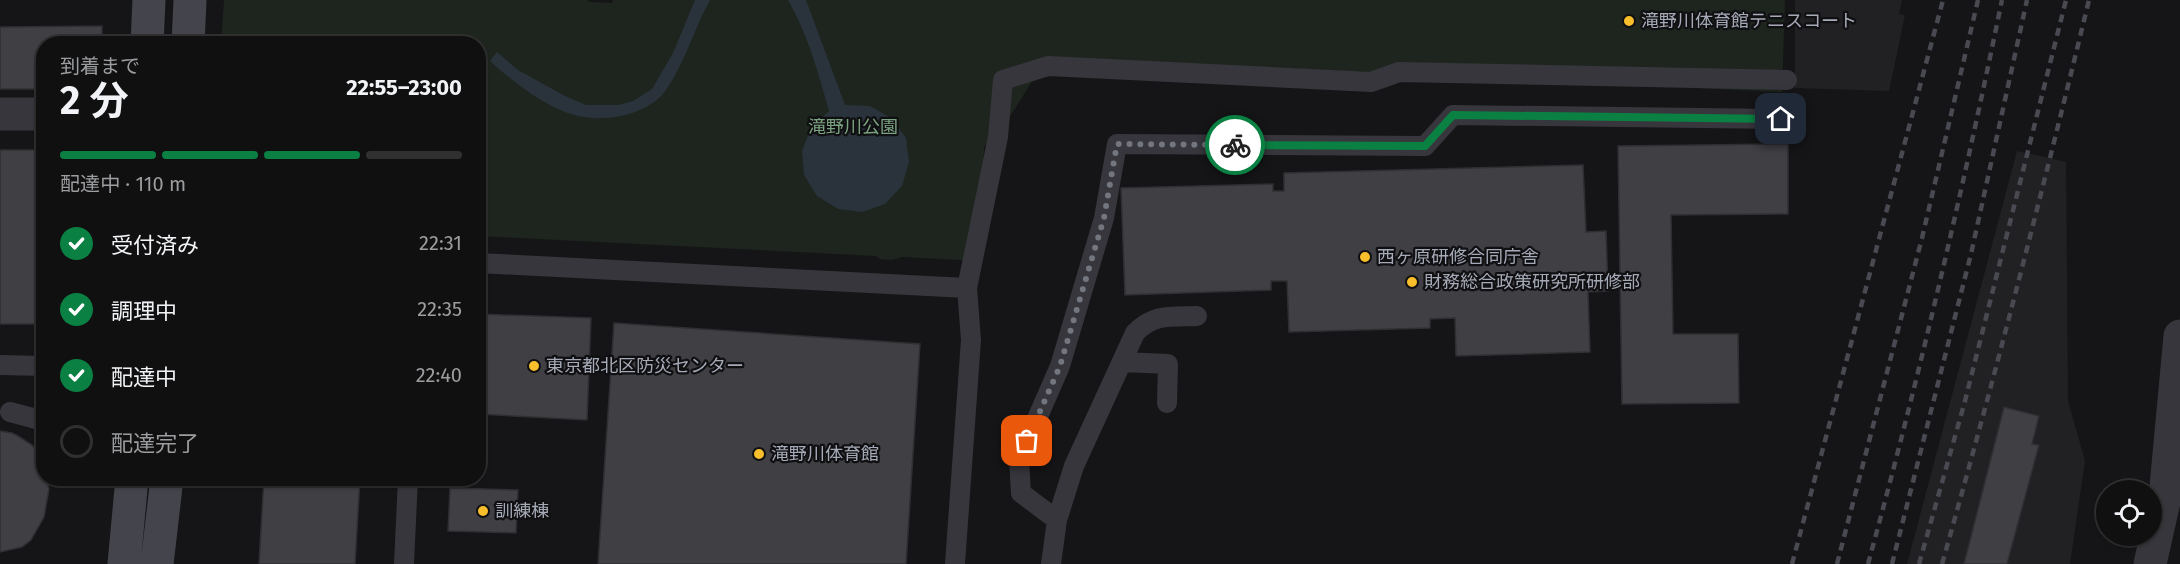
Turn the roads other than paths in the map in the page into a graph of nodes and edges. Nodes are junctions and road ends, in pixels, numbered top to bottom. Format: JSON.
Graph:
{"nodes":[{"id":1,"x":149,"y":0,"type":"edge"},
{"id":2,"x":190,"y":0,"type":"edge"},
{"id":3,"x":147,"y":36,"type":"edge"},
{"id":4,"x":188,"y":36,"type":"edge"},
{"id":5,"x":1787,"y":80,"type":"dead end"},
{"id":6,"x":0,"y":114,"type":"edge"},
{"id":7,"x":36,"y":114,"type":"edge"},
{"id":8,"x":1781,"y":119,"type":"dead end"},
{"id":9,"x":486,"y":263,"type":"edge"},
{"id":10,"x":967,"y":288,"type":"junction"},
{"id":11,"x":1197,"y":316,"type":"dead end"},
{"id":12,"x":2180,"y":336,"type":"edge"},
{"id":13,"x":1122,"y":362,"type":"junction"},
{"id":14,"x":0,"y":365,"type":"edge"},
{"id":15,"x":36,"y":366,"type":"edge"},
{"id":16,"x":1167,"y":403,"type":"dead end"},
{"id":17,"x":10,"y":412,"type":"dead end"},
{"id":18,"x":36,"y":419,"type":"edge"},
{"id":19,"x":2176,"y":419,"type":"edge"},
{"id":20,"x":131,"y":486,"type":"edge"},
{"id":21,"x":166,"y":486,"type":"edge"},
{"id":22,"x":408,"y":486,"type":"edge"},
{"id":23,"x":1057,"y":520,"type":"junction"},
{"id":24,"x":124,"y":564,"type":"edge"},
{"id":25,"x":157,"y":564,"type":"edge"},
{"id":26,"x":404,"y":564,"type":"edge"},
{"id":27,"x":955,"y":564,"type":"edge"},
{"id":28,"x":1051,"y":564,"type":"edge"},
{"id":29,"x":2150,"y":564,"type":"edge"}],
"edges":[{"from":1,"to":3,"type":"main road"},
{"from":2,"to":4,"type":"main road"},
{"from":5,"to":10,"type":"lane"},
{"from":6,"to":7,"type":"street"},
{"from":8,"to":23,"type":"lane"},
{"from":9,"to":10,"type":"lane"},
{"from":10,"to":27,"type":"lane"},
{"from":11,"to":13,"type":"lane"},
{"from":12,"to":19,"type":"street"},
{"from":13,"to":16,"type":"lane"},
{"from":13,"to":23,"type":"lane"},
{"from":14,"to":15,"type":"lane"},
{"from":17,"to":18,"type":"lane"},
{"from":19,"to":29,"type":"street"},
{"from":20,"to":24,"type":"main road"},
{"from":21,"to":25,"type":"main road"},
{"from":22,"to":26,"type":"lane"},
{"from":23,"to":28,"type":"lane"}]}
